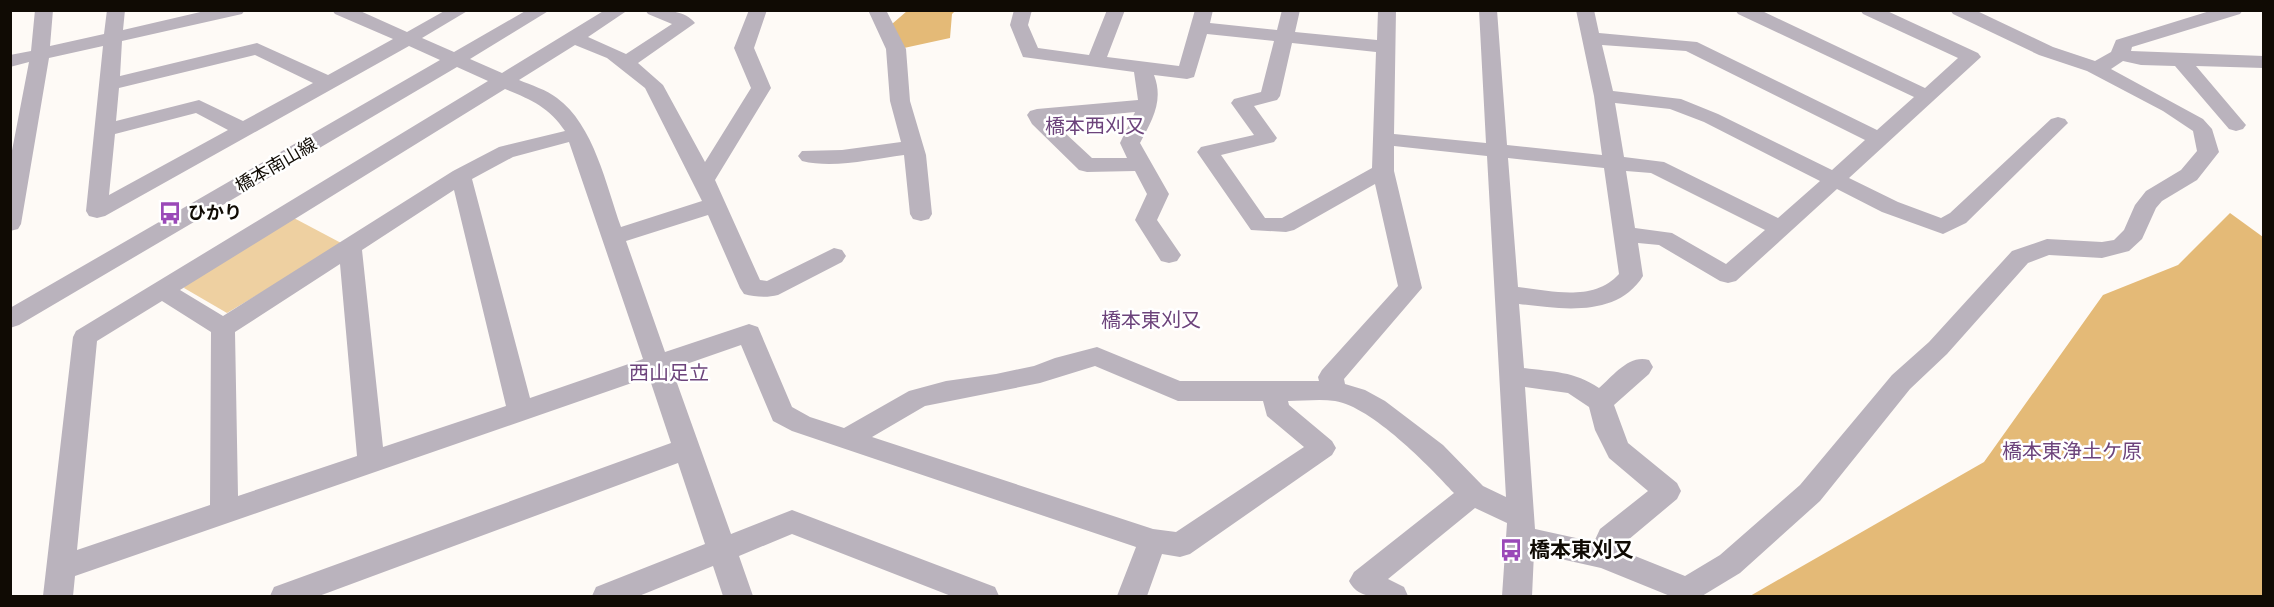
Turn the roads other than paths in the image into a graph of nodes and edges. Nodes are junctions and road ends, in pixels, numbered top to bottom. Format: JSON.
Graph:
{"nodes":[{"id":1,"x":44,"y":10,"type":"edge"},
{"id":2,"x":116,"y":10,"type":"edge"},
{"id":3,"x":236,"y":10,"type":"edge"},
{"id":4,"x":341,"y":10,"type":"edge"},
{"id":5,"x":460,"y":10,"type":"edge"},
{"id":6,"x":541,"y":10,"type":"edge"},
{"id":7,"x":619,"y":10,"type":"edge"},
{"id":8,"x":654,"y":10,"type":"edge"},
{"id":9,"x":758,"y":10,"type":"edge"},
{"id":10,"x":878,"y":10,"type":"edge"},
{"id":11,"x":1023,"y":10,"type":"edge"},
{"id":12,"x":1116,"y":10,"type":"edge"},
{"id":13,"x":1291,"y":10,"type":"edge"},
{"id":14,"x":1387,"y":10,"type":"edge"},
{"id":15,"x":1488,"y":10,"type":"edge"},
{"id":16,"x":1585,"y":10,"type":"edge"},
{"id":17,"x":1744,"y":10,"type":"edge"},
{"id":18,"x":1869,"y":10,"type":"edge"},
{"id":19,"x":1959,"y":10,"type":"edge"},
{"id":20,"x":2234,"y":10,"type":"edge"},
{"id":21,"x":2200,"y":14,"type":"edge"},
{"id":22,"x":1202,"y":19,"type":"edge"},
{"id":23,"x":1286,"y":35,"type":"junction"},
{"id":24,"x":115,"y":37,"type":"junction"},
{"id":25,"x":573,"y":38,"type":"junction"},
{"id":26,"x":1591,"y":38,"type":"junction"},
{"id":27,"x":408,"y":39,"type":"junction"},
{"id":28,"x":1387,"y":46,"type":"junction"},
{"id":29,"x":40,"y":55,"type":"junction"},
{"id":30,"x":2120,"y":55,"type":"junction"},
{"id":31,"x":2180,"y":59,"type":"junction"},
{"id":32,"x":456,"y":60,"type":"junction"},
{"id":33,"x":10,"y":61,"type":"edge"},
{"id":34,"x":1096,"y":61,"type":"junction"},
{"id":35,"x":2264,"y":62,"type":"edge"},
{"id":36,"x":625,"y":63,"type":"junction"},
{"id":37,"x":1142,"y":67,"type":"junction"},
{"id":38,"x":2094,"y":67,"type":"junction"},
{"id":39,"x":503,"y":81,"type":"junction"},
{"id":40,"x":328,"y":83,"type":"junction"},
{"id":41,"x":110,"y":84,"type":"junction"},
{"id":42,"x":1604,"y":96,"type":"junction"},
{"id":43,"x":1927,"y":96,"type":"junction"},
{"id":44,"x":1148,"y":105,"type":"junction"},
{"id":45,"x":2058,"y":123,"type":"dead end"},
{"id":46,"x":2236,"y":125,"type":"dead end"},
{"id":47,"x":105,"y":129,"type":"junction"},
{"id":48,"x":244,"y":130,"type":"junction"},
{"id":49,"x":577,"y":134,"type":"junction"},
{"id":50,"x":1384,"y":139,"type":"junction"},
{"id":51,"x":1879,"y":139,"type":"junction"},
{"id":52,"x":912,"y":147,"type":"junction"},
{"id":53,"x":1498,"y":150,"type":"junction"},
{"id":54,"x":809,"y":156,"type":"dead end"},
{"id":55,"x":1615,"y":162,"type":"junction"},
{"id":56,"x":1141,"y":164,"type":"junction"},
{"id":57,"x":1383,"y":171,"type":"junction"},
{"id":58,"x":461,"y":176,"type":"junction"},
{"id":59,"x":1835,"y":178,"type":"junction"},
{"id":60,"x":704,"y":180,"type":"junction"},
{"id":61,"x":715,"y":205,"type":"junction"},
{"id":62,"x":921,"y":214,"type":"dead end"},
{"id":63,"x":10,"y":224,"type":"edge"},
{"id":64,"x":1780,"y":228,"type":"junction"},
{"id":65,"x":1626,"y":235,"type":"junction"},
{"id":66,"x":612,"y":237,"type":"junction"},
{"id":67,"x":350,"y":248,"type":"junction"},
{"id":68,"x":1169,"y":255,"type":"dead end"},
{"id":69,"x":834,"y":256,"type":"dead end"},
{"id":70,"x":162,"y":290,"type":"junction"},
{"id":71,"x":1507,"y":294,"type":"junction"},
{"id":72,"x":10,"y":319,"type":"edge"},
{"id":73,"x":223,"y":328,"type":"junction"},
{"id":74,"x":657,"y":364,"type":"junction"},
{"id":75,"x":1640,"y":367,"type":"dead end"},
{"id":76,"x":1512,"y":376,"type":"junction"},
{"id":77,"x":1334,"y":391,"type":"junction"},
{"id":78,"x":1275,"y":393,"type":"junction"},
{"id":79,"x":1600,"y":402,"type":"junction"},
{"id":80,"x":520,"y":411,"type":"junction"},
{"id":81,"x":847,"y":439,"type":"junction"},
{"id":82,"x":687,"y":449,"type":"junction"},
{"id":83,"x":371,"y":462,"type":"junction"},
{"id":84,"x":1473,"y":494,"type":"junction"},
{"id":85,"x":224,"y":513,"type":"junction"},
{"id":86,"x":1521,"y":527,"type":"junction"},
{"id":87,"x":1153,"y":541,"type":"junction"},
{"id":88,"x":722,"y":551,"type":"junction"},
{"id":89,"x":1604,"y":556,"type":"junction"},
{"id":90,"x":61,"y":568,"type":"junction"},
{"id":91,"x":58,"y":597,"type":"edge"},
{"id":92,"x":285,"y":597,"type":"edge"},
{"id":93,"x":607,"y":597,"type":"edge"},
{"id":94,"x":738,"y":597,"type":"edge"},
{"id":95,"x":984,"y":597,"type":"edge"},
{"id":96,"x":1132,"y":597,"type":"edge"},
{"id":97,"x":1393,"y":597,"type":"edge"},
{"id":98,"x":1517,"y":597,"type":"edge"}],
"edges":[{"from":1,"to":29,"type":"street"},
{"from":2,"to":24,"type":"street"},
{"from":3,"to":24,"type":"street"},
{"from":4,"to":27,"type":"street"},
{"from":5,"to":27,"type":"street"},
{"from":6,"to":32,"type":"street","name":"橋本南山線"},
{"from":7,"to":25,"type":"street"},
{"from":8,"to":36,"type":"street"},
{"from":9,"to":60,"type":"street"},
{"from":10,"to":52,"type":"street"},
{"from":11,"to":34,"type":"street"},
{"from":12,"to":34,"type":"street"},
{"from":13,"to":23,"type":"street"},
{"from":14,"to":28,"type":"street"},
{"from":15,"to":53,"type":"street"},
{"from":16,"to":26,"type":"street"},
{"from":17,"to":43,"type":"street"},
{"from":18,"to":43,"type":"street"},
{"from":19,"to":38,"type":"street"},
{"from":20,"to":21,"type":"street"},
{"from":21,"to":30,"type":"street"},
{"from":22,"to":23,"type":"street"},
{"from":22,"to":37,"type":"street"},
{"from":23,"to":28,"type":"street"},
{"from":23,"to":57,"type":"street"},
{"from":24,"to":29,"type":"street"},
{"from":24,"to":41,"type":"street"},
{"from":25,"to":36,"type":"street"},
{"from":25,"to":39,"type":"street"},
{"from":26,"to":42,"type":"street"},
{"from":26,"to":51,"type":"street"},
{"from":27,"to":32,"type":"street"},
{"from":27,"to":40,"type":"street"},
{"from":28,"to":50,"type":"street"},
{"from":29,"to":33,"type":"street"},
{"from":29,"to":63,"type":"street"},
{"from":30,"to":31,"type":"street"},
{"from":30,"to":38,"type":"street"},
{"from":31,"to":35,"type":"street"},
{"from":31,"to":46,"type":"street"},
{"from":32,"to":39,"type":"street"},
{"from":32,"to":72,"type":"street","name":"橋本南山線"},
{"from":34,"to":37,"type":"street"},
{"from":36,"to":60,"type":"street"},
{"from":37,"to":44,"type":"street"},
{"from":38,"to":89,"type":"street"},
{"from":39,"to":49,"type":"street"},
{"from":39,"to":70,"type":"street"},
{"from":40,"to":41,"type":"street"},
{"from":40,"to":48,"type":"street"},
{"from":41,"to":47,"type":"street"},
{"from":42,"to":55,"type":"street"},
{"from":42,"to":59,"type":"street"},
{"from":43,"to":51,"type":"street"},
{"from":44,"to":56,"type":"street"},
{"from":44,"to":56,"type":"street"},
{"from":45,"to":59,"type":"street"},
{"from":47,"to":48,"type":"street"},
{"from":47,"to":48,"type":"street"},
{"from":49,"to":58,"type":"street"},
{"from":49,"to":66,"type":"street"},
{"from":50,"to":53,"type":"street"},
{"from":50,"to":57,"type":"street"},
{"from":51,"to":59,"type":"street"},
{"from":52,"to":54,"type":"street"},
{"from":52,"to":62,"type":"street"},
{"from":53,"to":55,"type":"street"},
{"from":53,"to":71,"type":"street"},
{"from":55,"to":64,"type":"street"},
{"from":55,"to":65,"type":"street"},
{"from":56,"to":68,"type":"street"},
{"from":57,"to":77,"type":"street"},
{"from":58,"to":67,"type":"street"},
{"from":58,"to":80,"type":"street"},
{"from":59,"to":64,"type":"street"},
{"from":60,"to":61,"type":"street"},
{"from":61,"to":66,"type":"street"},
{"from":61,"to":69,"type":"street"},
{"from":64,"to":65,"type":"street"},
{"from":65,"to":71,"type":"street"},
{"from":66,"to":74,"type":"street"},
{"from":67,"to":73,"type":"street"},
{"from":67,"to":83,"type":"street"},
{"from":70,"to":73,"type":"street"},
{"from":70,"to":90,"type":"street"},
{"from":71,"to":76,"type":"street"},
{"from":73,"to":85,"type":"street"},
{"from":74,"to":80,"type":"street"},
{"from":74,"to":81,"type":"street"},
{"from":74,"to":82,"type":"street"},
{"from":75,"to":79,"type":"street"},
{"from":76,"to":79,"type":"street"},
{"from":76,"to":86,"type":"street"},
{"from":77,"to":78,"type":"street"},
{"from":77,"to":84,"type":"street"},
{"from":78,"to":81,"type":"street"},
{"from":78,"to":87,"type":"street"},
{"from":79,"to":89,"type":"street"},
{"from":80,"to":83,"type":"street"},
{"from":81,"to":87,"type":"street"},
{"from":82,"to":88,"type":"street"},
{"from":82,"to":92,"type":"street"},
{"from":83,"to":85,"type":"street"},
{"from":84,"to":86,"type":"street"},
{"from":84,"to":97,"type":"street"},
{"from":85,"to":90,"type":"street"},
{"from":86,"to":89,"type":"street"},
{"from":86,"to":98,"type":"street"},
{"from":87,"to":96,"type":"street"},
{"from":88,"to":93,"type":"street"},
{"from":88,"to":94,"type":"street"},
{"from":88,"to":95,"type":"street"},
{"from":90,"to":91,"type":"street"}]}
